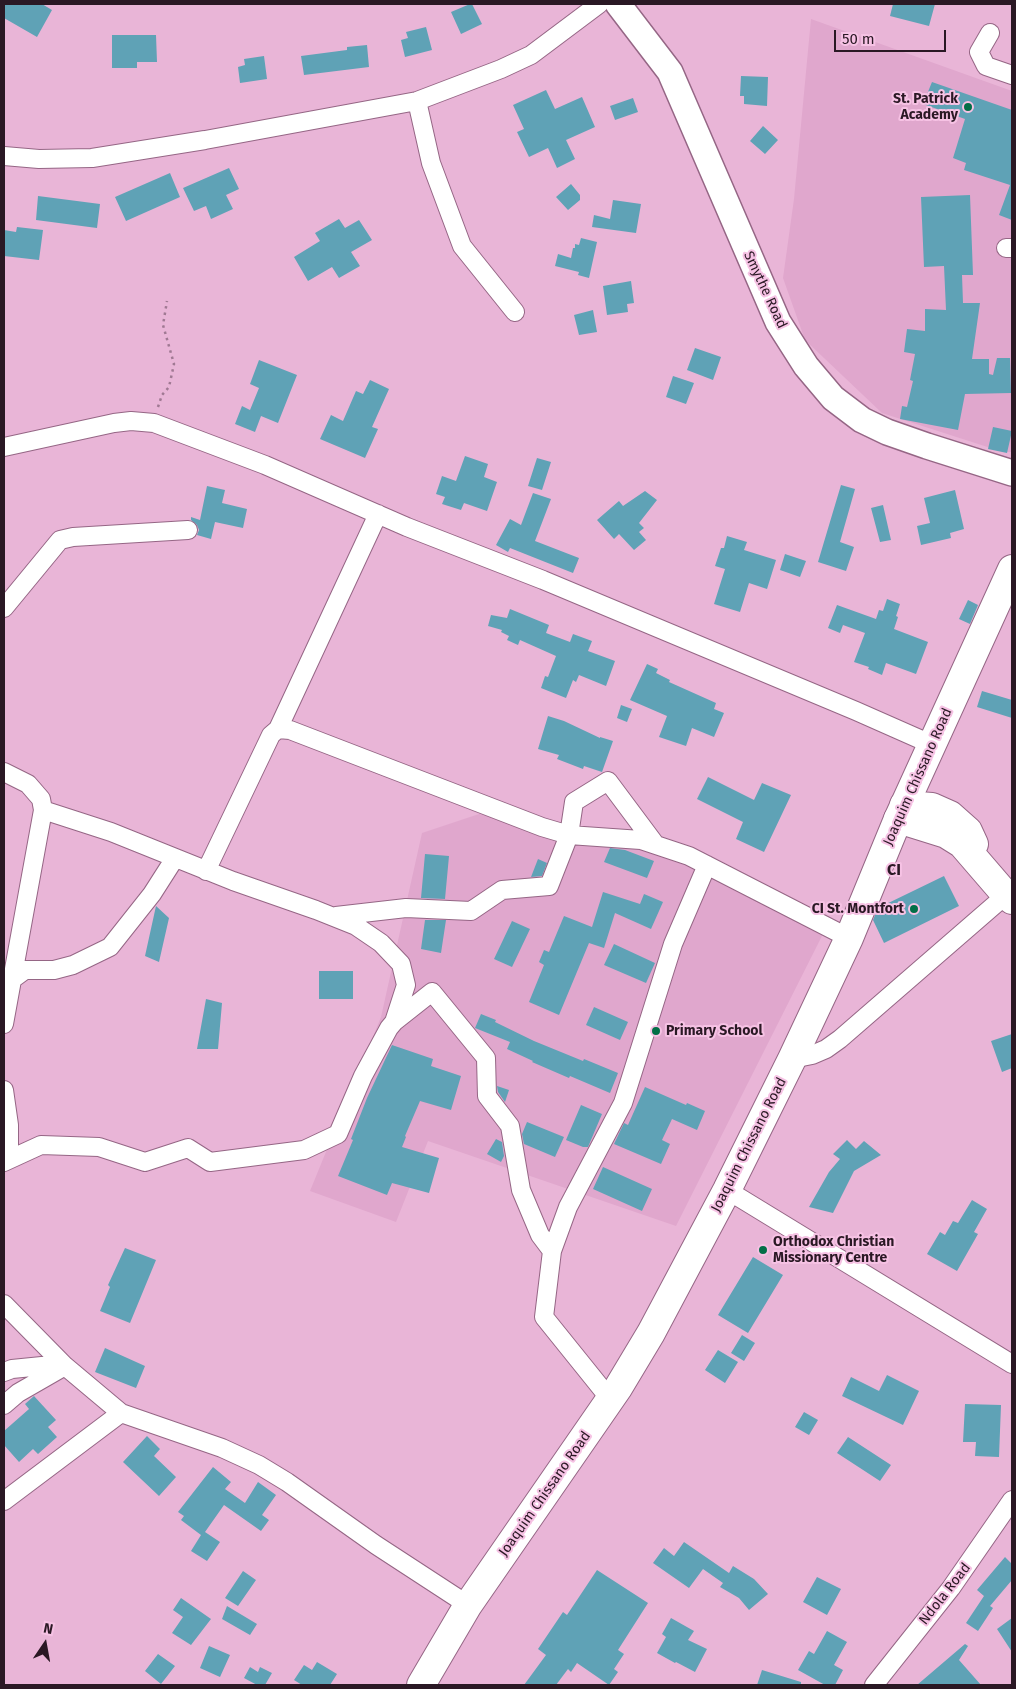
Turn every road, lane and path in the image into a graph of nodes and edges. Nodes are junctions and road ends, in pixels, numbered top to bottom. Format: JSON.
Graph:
{"nodes":[{"id":1,"x":599,"y":4,"type":"edge"},
{"id":2,"x":618,"y":4,"type":"edge"},
{"id":3,"x":990,"y":33,"type":"dead end"},
{"id":4,"x":1012,"y":75,"type":"edge"},
{"id":5,"x":417,"y":101,"type":"junction"},
{"id":6,"x":4,"y":156,"type":"edge"},
{"id":7,"x":167,"y":301,"type":"dead end"},
{"id":8,"x":515,"y":312,"type":"dead end"},
{"id":9,"x":154,"y":423,"type":"junction"},
{"id":10,"x":4,"y":447,"type":"edge"},
{"id":11,"x":1012,"y":473,"type":"edge"},
{"id":12,"x":378,"y":514,"type":"junction"},
{"id":13,"x":188,"y":530,"type":"dead end"},
{"id":14,"x":1012,"y":569,"type":"edge"},
{"id":15,"x":4,"y":608,"type":"edge"},
{"id":16,"x":278,"y":729,"type":"junction"},
{"id":17,"x":933,"y":745,"type":"junction"},
{"id":18,"x":4,"y":772,"type":"edge"},
{"id":19,"x":43,"y":810,"type":"junction"},
{"id":20,"x":901,"y":812,"type":"junction"},
{"id":21,"x":569,"y":835,"type":"junction"},
{"id":22,"x":655,"y":844,"type":"junction"},
{"id":23,"x":175,"y":858,"type":"junction"},
{"id":24,"x":707,"y":865,"type":"junction"},
{"id":25,"x":206,"y":871,"type":"junction"},
{"id":26,"x":1003,"y":891,"type":"edge"},
{"id":27,"x":333,"y":917,"type":"junction"},
{"id":28,"x":849,"y":938,"type":"junction"},
{"id":29,"x":10,"y":981,"type":"junction"},
{"id":30,"x":394,"y":1022,"type":"junction"},
{"id":31,"x":4,"y":1024,"type":"edge"},
{"id":32,"x":792,"y":1059,"type":"junction"},
{"id":33,"x":4,"y":1090,"type":"edge"},
{"id":34,"x":4,"y":1161,"type":"edge"},
{"id":35,"x":727,"y":1190,"type":"junction"},
{"id":36,"x":552,"y":1251,"type":"junction"},
{"id":37,"x":4,"y":1304,"type":"edge"},
{"id":38,"x":1012,"y":1364,"type":"edge"},
{"id":39,"x":65,"y":1366,"type":"junction"},
{"id":40,"x":4,"y":1372,"type":"edge"},
{"id":41,"x":610,"y":1399,"type":"junction"},
{"id":42,"x":4,"y":1405,"type":"edge"},
{"id":43,"x":121,"y":1413,"type":"junction"},
{"id":44,"x":1012,"y":1500,"type":"edge"},
{"id":45,"x":4,"y":1501,"type":"edge"},
{"id":46,"x":1007,"y":1520,"type":"edge"},
{"id":47,"x":468,"y":1605,"type":"junction"},
{"id":48,"x":421,"y":1685,"type":"edge"},
{"id":49,"x":874,"y":1685,"type":"edge"}],
"edges":[{"from":1,"to":5,"type":"street"},
{"from":2,"to":11,"type":"street","name":"Smythe Road"},
{"from":3,"to":4,"type":"street"},
{"from":5,"to":6,"type":"street"},
{"from":5,"to":8,"type":"street"},
{"from":7,"to":9,"type":"path"},
{"from":9,"to":10,"type":"street"},
{"from":9,"to":12,"type":"street"},
{"from":12,"to":16,"type":"street"},
{"from":12,"to":17,"type":"street"},
{"from":13,"to":15,"type":"street"},
{"from":14,"to":17,"type":"main road","name":"Joaquim Chissano Road"},
{"from":16,"to":21,"type":"street"},
{"from":16,"to":25,"type":"street"},
{"from":17,"to":20,"type":"main road","name":"Joaquim Chissano Road"},
{"from":18,"to":19,"type":"street"},
{"from":19,"to":23,"type":"street"},
{"from":19,"to":29,"type":"street"},
{"from":20,"to":26,"type":"main road"},
{"from":20,"to":28,"type":"main road","name":"Joaquim Chissano Road"},
{"from":21,"to":22,"type":"street"},
{"from":21,"to":22,"type":"street"},
{"from":21,"to":27,"type":"street"},
{"from":22,"to":24,"type":"street"},
{"from":23,"to":25,"type":"street"},
{"from":23,"to":29,"type":"street"},
{"from":24,"to":28,"type":"street"},
{"from":24,"to":36,"type":"street"},
{"from":25,"to":27,"type":"street"},
{"from":26,"to":32,"type":"street"},
{"from":27,"to":30,"type":"street"},
{"from":28,"to":32,"type":"main road","name":"Joaquim Chissano Road"},
{"from":29,"to":31,"type":"street"},
{"from":30,"to":34,"type":"street"},
{"from":30,"to":36,"type":"street"},
{"from":32,"to":35,"type":"main road","name":"Joaquim Chissano Road"},
{"from":33,"to":34,"type":"street"},
{"from":35,"to":38,"type":"street"},
{"from":35,"to":41,"type":"main road","name":"Joaquim Chissano Road"},
{"from":36,"to":41,"type":"street"},
{"from":37,"to":39,"type":"street"},
{"from":39,"to":40,"type":"street"},
{"from":39,"to":42,"type":"street"},
{"from":39,"to":43,"type":"street"},
{"from":41,"to":47,"type":"main road","name":"Joaquim Chissano Road"},
{"from":43,"to":45,"type":"street"},
{"from":43,"to":47,"type":"street"},
{"from":44,"to":46,"type":"street","name":"Ndola Road"},
{"from":46,"to":49,"type":"street","name":"Ndola Road"},
{"from":47,"to":48,"type":"main road","name":"Joaquim Chissano Road"}]}
